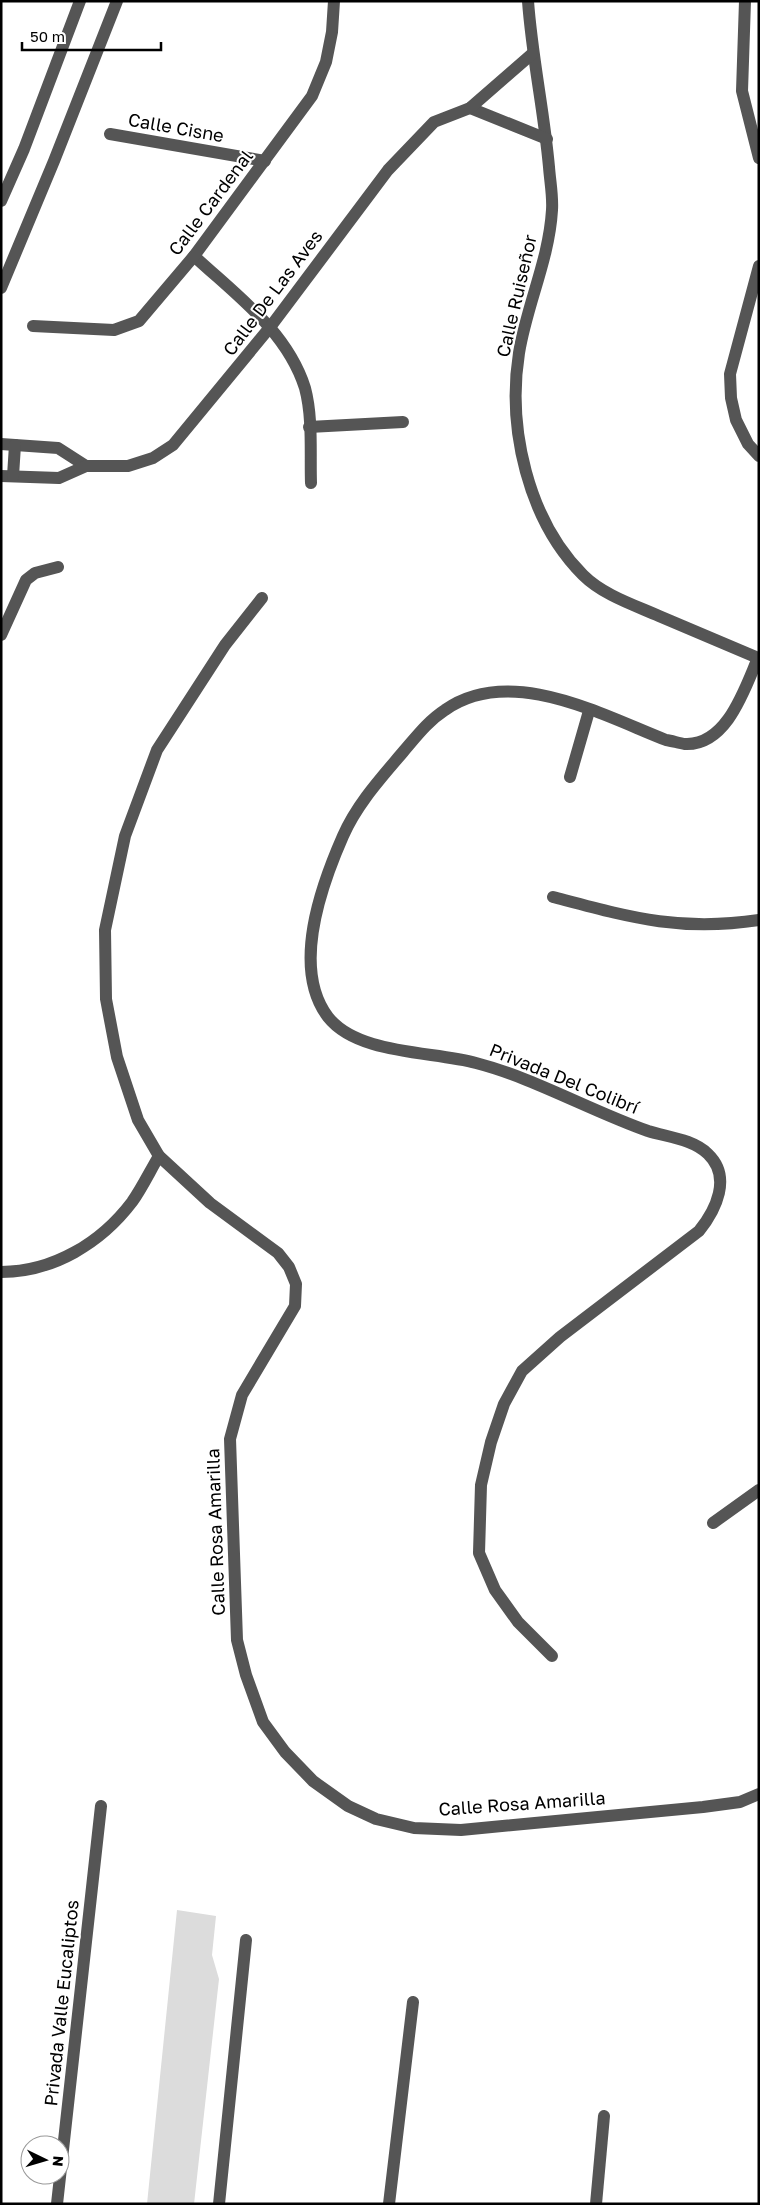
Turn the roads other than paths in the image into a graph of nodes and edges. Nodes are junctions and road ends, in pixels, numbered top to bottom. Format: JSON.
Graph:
{"nodes":[{"id":1,"x":80,"y":1,"type":"edge"},
{"id":2,"x":117,"y":1,"type":"edge"},
{"id":3,"x":334,"y":1,"type":"edge"},
{"id":4,"x":528,"y":1,"type":"edge"},
{"id":5,"x":745,"y":1,"type":"edge"},
{"id":6,"x":532,"y":54,"type":"junction"},
{"id":7,"x":470,"y":108,"type":"junction"},
{"id":8,"x":110,"y":134,"type":"dead end"},
{"id":9,"x":546,"y":139,"type":"junction"},
{"id":10,"x":759,"y":158,"type":"edge"},
{"id":11,"x":265,"y":162,"type":"junction"},
{"id":12,"x":1,"y":201,"type":"edge"},
{"id":13,"x":194,"y":256,"type":"junction"},
{"id":14,"x":759,"y":266,"type":"edge"},
{"id":15,"x":1,"y":288,"type":"edge"},
{"id":16,"x":34,"y":326,"type":"dead end"},
{"id":17,"x":271,"y":326,"type":"junction"},
{"id":18,"x":403,"y":422,"type":"dead end"},
{"id":19,"x":309,"y":427,"type":"junction"},
{"id":20,"x":1,"y":444,"type":"edge"},
{"id":21,"x":15,"y":445,"type":"junction"},
{"id":22,"x":759,"y":456,"type":"edge"},
{"id":23,"x":86,"y":466,"type":"junction"},
{"id":24,"x":7,"y":476,"type":"edge"},
{"id":25,"x":311,"y":483,"type":"dead end"},
{"id":26,"x":58,"y":567,"type":"dead end"},
{"id":27,"x":262,"y":598,"type":"dead end"},
{"id":28,"x":1,"y":635,"type":"edge"},
{"id":29,"x":758,"y":658,"type":"edge"},
{"id":30,"x":589,"y":711,"type":"junction"},
{"id":31,"x":570,"y":777,"type":"dead end"},
{"id":32,"x":553,"y":896,"type":"dead end"},
{"id":33,"x":759,"y":920,"type":"edge"},
{"id":34,"x":159,"y":1156,"type":"junction"},
{"id":35,"x":1,"y":1272,"type":"edge"},
{"id":36,"x":759,"y":1490,"type":"edge"},
{"id":37,"x":713,"y":1523,"type":"dead end"},
{"id":38,"x":552,"y":1656,"type":"dead end"},
{"id":39,"x":759,"y":1794,"type":"edge"},
{"id":40,"x":100,"y":1806,"type":"dead end"},
{"id":41,"x":246,"y":1940,"type":"dead end"},
{"id":42,"x":413,"y":2002,"type":"dead end"},
{"id":43,"x":604,"y":2116,"type":"dead end"},
{"id":44,"x":57,"y":2204,"type":"edge"},
{"id":45,"x":219,"y":2204,"type":"edge"},
{"id":46,"x":389,"y":2204,"type":"edge"},
{"id":47,"x":596,"y":2204,"type":"edge"}],
"edges":[{"from":1,"to":12,"type":"street"},
{"from":2,"to":15,"type":"street"},
{"from":3,"to":11,"type":"street","name":"Calle Cardenal"},
{"from":4,"to":6,"type":"street","name":"Calle Ruiseñor"},
{"from":5,"to":10,"type":"street"},
{"from":6,"to":7,"type":"street","name":"Calle De Las Aves"},
{"from":6,"to":9,"type":"street","name":"Calle Ruiseñor"},
{"from":7,"to":9,"type":"street"},
{"from":7,"to":17,"type":"street","name":"Calle De Las Aves"},
{"from":8,"to":11,"type":"street","name":"Calle Cisne"},
{"from":9,"to":29,"type":"street","name":"Calle Ruiseñor"},
{"from":11,"to":13,"type":"street","name":"Calle Cardenal"},
{"from":13,"to":16,"type":"street","name":"Calle Cardenal"},
{"from":13,"to":17,"type":"street"},
{"from":14,"to":22,"type":"street"},
{"from":17,"to":19,"type":"street"},
{"from":17,"to":23,"type":"street","name":"Calle De Las Aves"},
{"from":18,"to":19,"type":"street"},
{"from":19,"to":25,"type":"street"},
{"from":20,"to":21,"type":"street"},
{"from":21,"to":23,"type":"street"},
{"from":21,"to":24,"type":"street"},
{"from":23,"to":24,"type":"street","name":"Calle De Las Aves"},
{"from":26,"to":28,"type":"street"},
{"from":27,"to":34,"type":"street","name":"Calle Rosa Amarilla"},
{"from":29,"to":30,"type":"street","name":"Privada Del Colibrí"},
{"from":30,"to":31,"type":"street"},
{"from":30,"to":38,"type":"street","name":"Privada Del Colibrí"},
{"from":32,"to":33,"type":"street"},
{"from":34,"to":35,"type":"street"},
{"from":34,"to":39,"type":"street","name":"Calle Rosa Amarilla"},
{"from":36,"to":37,"type":"street"},
{"from":40,"to":44,"type":"street","name":"Privada Valle Eucaliptos"},
{"from":41,"to":45,"type":"street"},
{"from":42,"to":46,"type":"street"},
{"from":43,"to":47,"type":"street"}]}
